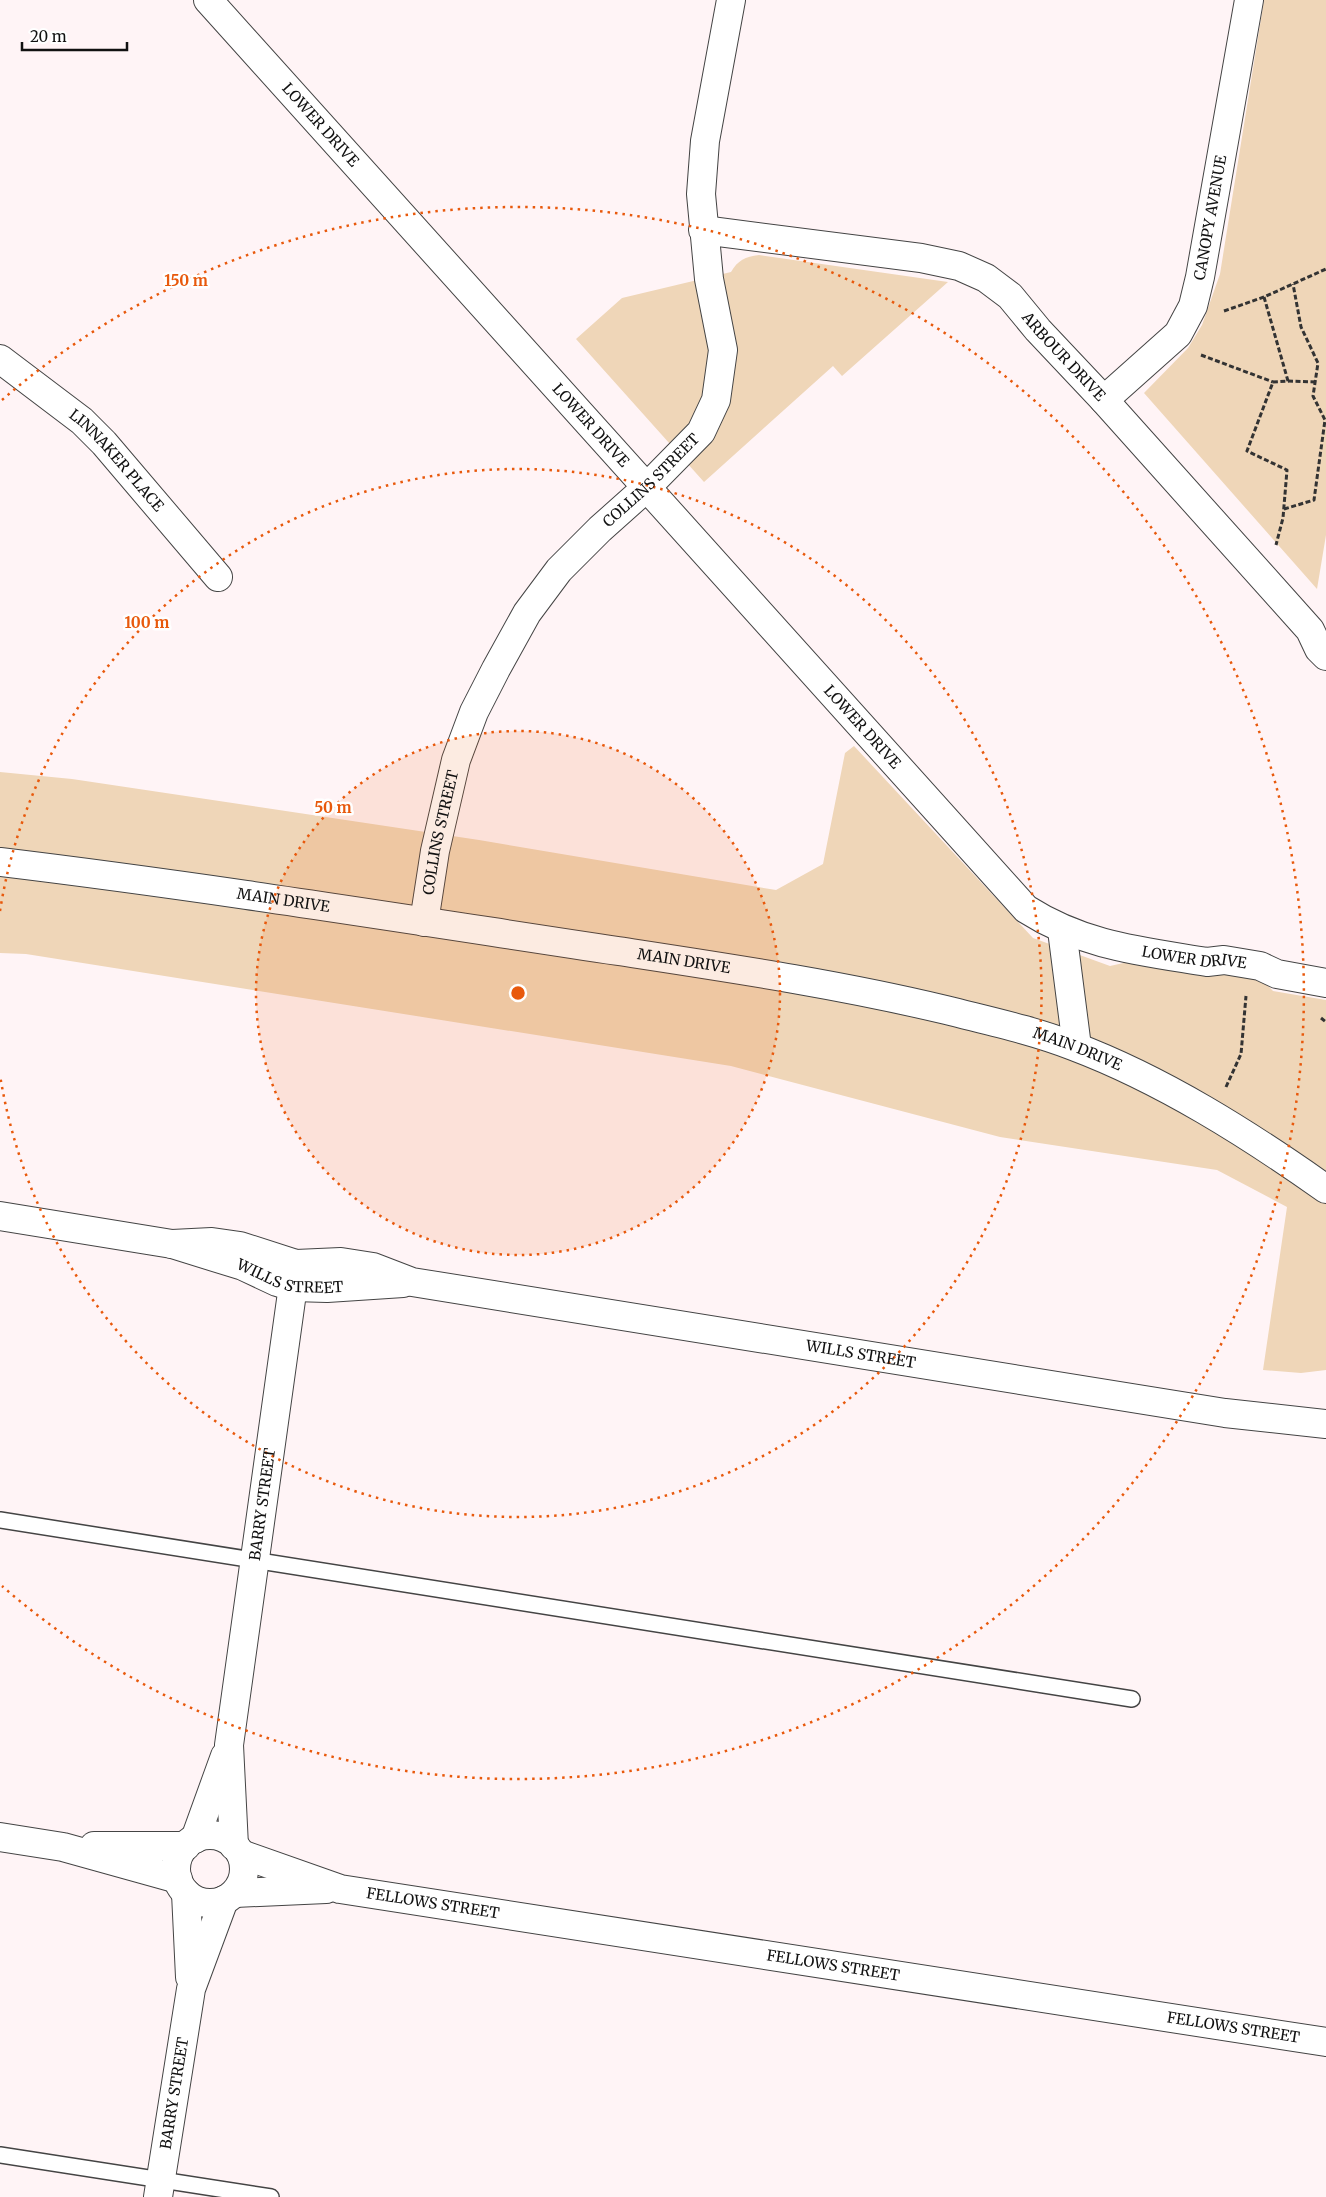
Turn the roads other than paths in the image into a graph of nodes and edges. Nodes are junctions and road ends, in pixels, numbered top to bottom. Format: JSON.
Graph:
{"nodes":[{"id":1,"x":208,"y":0,"type":"edge"},
{"id":2,"x":731,"y":0,"type":"edge"},
{"id":3,"x":1249,"y":0,"type":"edge"},
{"id":4,"x":703,"y":230,"type":"junction"},
{"id":5,"x":0,"y":359,"type":"edge"},
{"id":6,"x":1104,"y":400,"type":"junction"},
{"id":7,"x":646,"y":488,"type":"junction"},
{"id":8,"x":218,"y":577,"type":"dead end"},
{"id":9,"x":1326,"y":656,"type":"edge"},
{"id":10,"x":0,"y":862,"type":"edge"},
{"id":11,"x":424,"y":922,"type":"junction"},
{"id":12,"x":1062,"y":930,"type":"junction"},
{"id":13,"x":1326,"y":983,"type":"edge"},
{"id":14,"x":1077,"y":1047,"type":"junction"},
{"id":15,"x":1326,"y":1190,"type":"edge"},
{"id":16,"x":0,"y":1216,"type":"edge"},
{"id":17,"x":294,"y":1276,"type":"junction"},
{"id":18,"x":1321,"y":1421,"type":"edge"},
{"id":19,"x":0,"y":1520,"type":"edge"},
{"id":20,"x":256,"y":1560,"type":"junction"},
{"id":21,"x":1132,"y":1699,"type":"dead end"},
{"id":22,"x":229,"y":1745,"type":"junction"},
{"id":23,"x":0,"y":1837,"type":"edge"},
{"id":24,"x":190,"y":1843,"type":"junction"},
{"id":25,"x":63,"y":1847,"type":"junction"},
{"id":26,"x":237,"y":1850,"type":"junction"},
{"id":27,"x":182,"y":1886,"type":"junction"},
{"id":28,"x":340,"y":1889,"type":"junction"},
{"id":29,"x":229,"y":1897,"type":"junction"},
{"id":30,"x":191,"y":1989,"type":"junction"},
{"id":31,"x":1326,"y":2042,"type":"edge"},
{"id":32,"x":0,"y":2155,"type":"edge"},
{"id":33,"x":160,"y":2188,"type":"edge"},
{"id":34,"x":271,"y":2197,"type":"edge"}],
"edges":[{"from":1,"to":7,"type":"street","name":"LOWER DRIVE"},
{"from":2,"to":4,"type":"street","name":"COLLINS STREET"},
{"from":3,"to":6,"type":"street","name":"CANOPY AVENUE"},
{"from":4,"to":6,"type":"street","name":"ARBOUR DRIVE"},
{"from":4,"to":7,"type":"street","name":"COLLINS STREET"},
{"from":5,"to":8,"type":"street","name":"LINNAKER PLACE"},
{"from":6,"to":9,"type":"street","name":"ARBOUR DRIVE"},
{"from":7,"to":11,"type":"street","name":"COLLINS STREET"},
{"from":7,"to":12,"type":"street","name":"LOWER DRIVE"},
{"from":10,"to":11,"type":"street","name":"MAIN DRIVE"},
{"from":11,"to":14,"type":"street","name":"MAIN DRIVE"},
{"from":12,"to":13,"type":"street","name":"LOWER DRIVE"},
{"from":12,"to":14,"type":"street"},
{"from":14,"to":15,"type":"street","name":"MAIN DRIVE"},
{"from":16,"to":17,"type":"street","name":"WILLS STREET"},
{"from":17,"to":18,"type":"street","name":"WILLS STREET"},
{"from":17,"to":20,"type":"street","name":"BARRY STREET"},
{"from":19,"to":20,"type":"lane"},
{"from":20,"to":21,"type":"lane"},
{"from":20,"to":22,"type":"street","name":"BARRY STREET"},
{"from":22,"to":24,"type":"street","name":"BARRY STREET"},
{"from":22,"to":26,"type":"street","name":"BARRY STREET"},
{"from":23,"to":25,"type":"street"},
{"from":24,"to":25,"type":"street"},
{"from":24,"to":26,"type":"street"},
{"from":24,"to":27,"type":"street"},
{"from":25,"to":27,"type":"street"},
{"from":26,"to":28,"type":"street","name":"FELLOWS STREET"},
{"from":26,"to":29,"type":"street"},
{"from":27,"to":29,"type":"street"},
{"from":27,"to":30,"type":"street","name":"BARRY STREET"},
{"from":28,"to":29,"type":"street","name":"FELLOWS STREET"},
{"from":28,"to":31,"type":"street","name":"FELLOWS STREET"},
{"from":29,"to":30,"type":"street","name":"BARRY STREET"},
{"from":30,"to":33,"type":"street","name":"BARRY STREET"},
{"from":32,"to":33,"type":"lane"},
{"from":33,"to":34,"type":"lane"}]}
